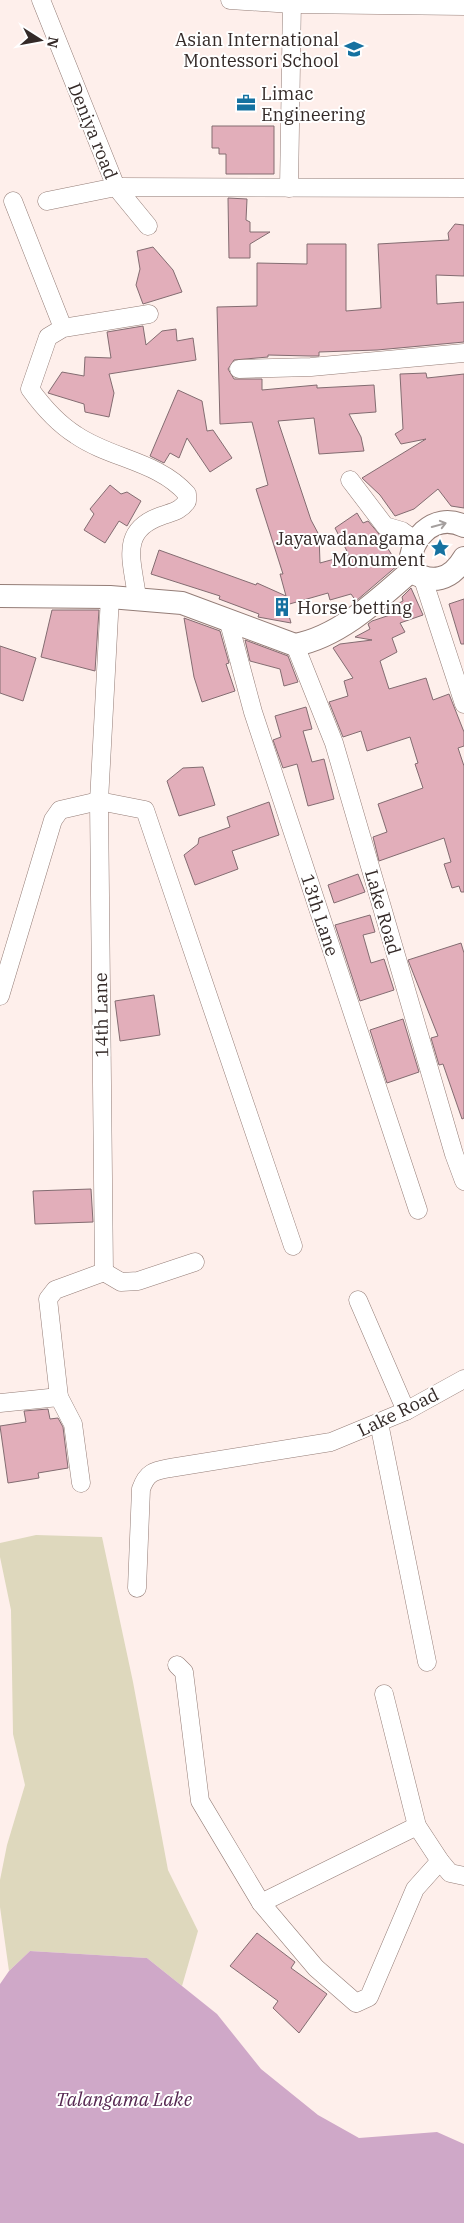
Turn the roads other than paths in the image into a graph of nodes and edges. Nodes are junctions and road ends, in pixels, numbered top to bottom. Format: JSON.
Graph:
{"nodes":[{"id":1,"x":41,"y":0,"type":"edge"},
{"id":2,"x":230,"y":0,"type":"edge"},
{"id":3,"x":292,"y":2,"type":"edge"},
{"id":4,"x":464,"y":6,"type":"edge"},
{"id":5,"x":116,"y":187,"type":"junction"},
{"id":6,"x":289,"y":188,"type":"junction"},
{"id":7,"x":464,"y":188,"type":"edge"},
{"id":8,"x":13,"y":201,"type":"dead end"},
{"id":9,"x":48,"y":202,"type":"dead end"},
{"id":10,"x":148,"y":226,"type":"dead end"},
{"id":11,"x":149,"y":314,"type":"dead end"},
{"id":12,"x":63,"y":328,"type":"junction"},
{"id":13,"x":464,"y":353,"type":"edge"},
{"id":14,"x":239,"y":369,"type":"dead end"},
{"id":15,"x":350,"y":480,"type":"dead end"},
{"id":16,"x":464,"y":526,"type":"edge"},
{"id":17,"x":416,"y":540,"type":"junction"},
{"id":18,"x":460,"y":571,"type":"edge"},
{"id":19,"x":417,"y":575,"type":"junction"},
{"id":20,"x":0,"y":596,"type":"edge"},
{"id":21,"x":110,"y":597,"type":"junction"},
{"id":22,"x":137,"y":598,"type":"junction"},
{"id":23,"x":228,"y":619,"type":"junction"},
{"id":24,"x":295,"y":645,"type":"junction"},
{"id":25,"x":464,"y":704,"type":"edge"},
{"id":26,"x":99,"y":801,"type":"junction"},
{"id":27,"x":0,"y":996,"type":"edge"},
{"id":28,"x":464,"y":1182,"type":"edge"},
{"id":29,"x":418,"y":1210,"type":"dead end"},
{"id":30,"x":293,"y":1246,"type":"dead end"},
{"id":31,"x":195,"y":1262,"type":"dead end"},
{"id":32,"x":104,"y":1272,"type":"junction"},
{"id":33,"x":358,"y":1300,"type":"dead end"},
{"id":34,"x":464,"y":1379,"type":"edge"},
{"id":35,"x":59,"y":1397,"type":"junction"},
{"id":36,"x":0,"y":1403,"type":"edge"},
{"id":37,"x":406,"y":1411,"type":"junction"},
{"id":38,"x":380,"y":1423,"type":"junction"},
{"id":39,"x":81,"y":1483,"type":"dead end"},
{"id":40,"x":137,"y":1588,"type":"dead end"},
{"id":41,"x":427,"y":1662,"type":"dead end"},
{"id":42,"x":177,"y":1665,"type":"dead end"},
{"id":43,"x":384,"y":1694,"type":"dead end"},
{"id":44,"x":417,"y":1826,"type":"junction"},
{"id":45,"x":440,"y":1861,"type":"junction"},
{"id":46,"x":464,"y":1876,"type":"edge"},
{"id":47,"x":261,"y":1903,"type":"junction"}],
"edges":[{"from":1,"to":5,"type":"street","name":"Deniya road"},
{"from":2,"to":3,"type":"street"},
{"from":3,"to":4,"type":"street"},
{"from":3,"to":6,"type":"street"},
{"from":5,"to":6,"type":"street"},
{"from":5,"to":9,"type":"street"},
{"from":5,"to":10,"type":"street","name":"Deniya road"},
{"from":6,"to":7,"type":"street"},
{"from":8,"to":12,"type":"street"},
{"from":11,"to":12,"type":"street"},
{"from":12,"to":22,"type":"street"},
{"from":13,"to":14,"type":"street"},
{"from":15,"to":17,"type":"street"},
{"from":17,"to":16,"type":"street","one_way":true},
{"from":17,"to":19,"type":"street"},
{"from":18,"to":19,"type":"street"},
{"from":19,"to":24,"type":"street"},
{"from":19,"to":25,"type":"street"},
{"from":20,"to":21,"type":"street"},
{"from":21,"to":22,"type":"street"},
{"from":21,"to":26,"type":"street","name":"14th Lane"},
{"from":22,"to":23,"type":"street"},
{"from":23,"to":24,"type":"street"},
{"from":23,"to":29,"type":"street","name":"13th Lane"},
{"from":24,"to":28,"type":"street","name":"Lake Road"},
{"from":26,"to":27,"type":"street"},
{"from":26,"to":30,"type":"street"},
{"from":26,"to":32,"type":"street","name":"14th Lane"},
{"from":31,"to":32,"type":"street"},
{"from":32,"to":35,"type":"street"},
{"from":33,"to":37,"type":"street"},
{"from":34,"to":37,"type":"street","name":"Lake Road"},
{"from":35,"to":36,"type":"street"},
{"from":35,"to":39,"type":"street"},
{"from":37,"to":38,"type":"street","name":"Lake Road"},
{"from":38,"to":40,"type":"street","name":"Lake Road"},
{"from":38,"to":41,"type":"street"},
{"from":42,"to":47,"type":"street"},
{"from":43,"to":44,"type":"street"},
{"from":44,"to":45,"type":"street"},
{"from":44,"to":47,"type":"street"},
{"from":45,"to":46,"type":"street"},
{"from":45,"to":47,"type":"street"}]}
